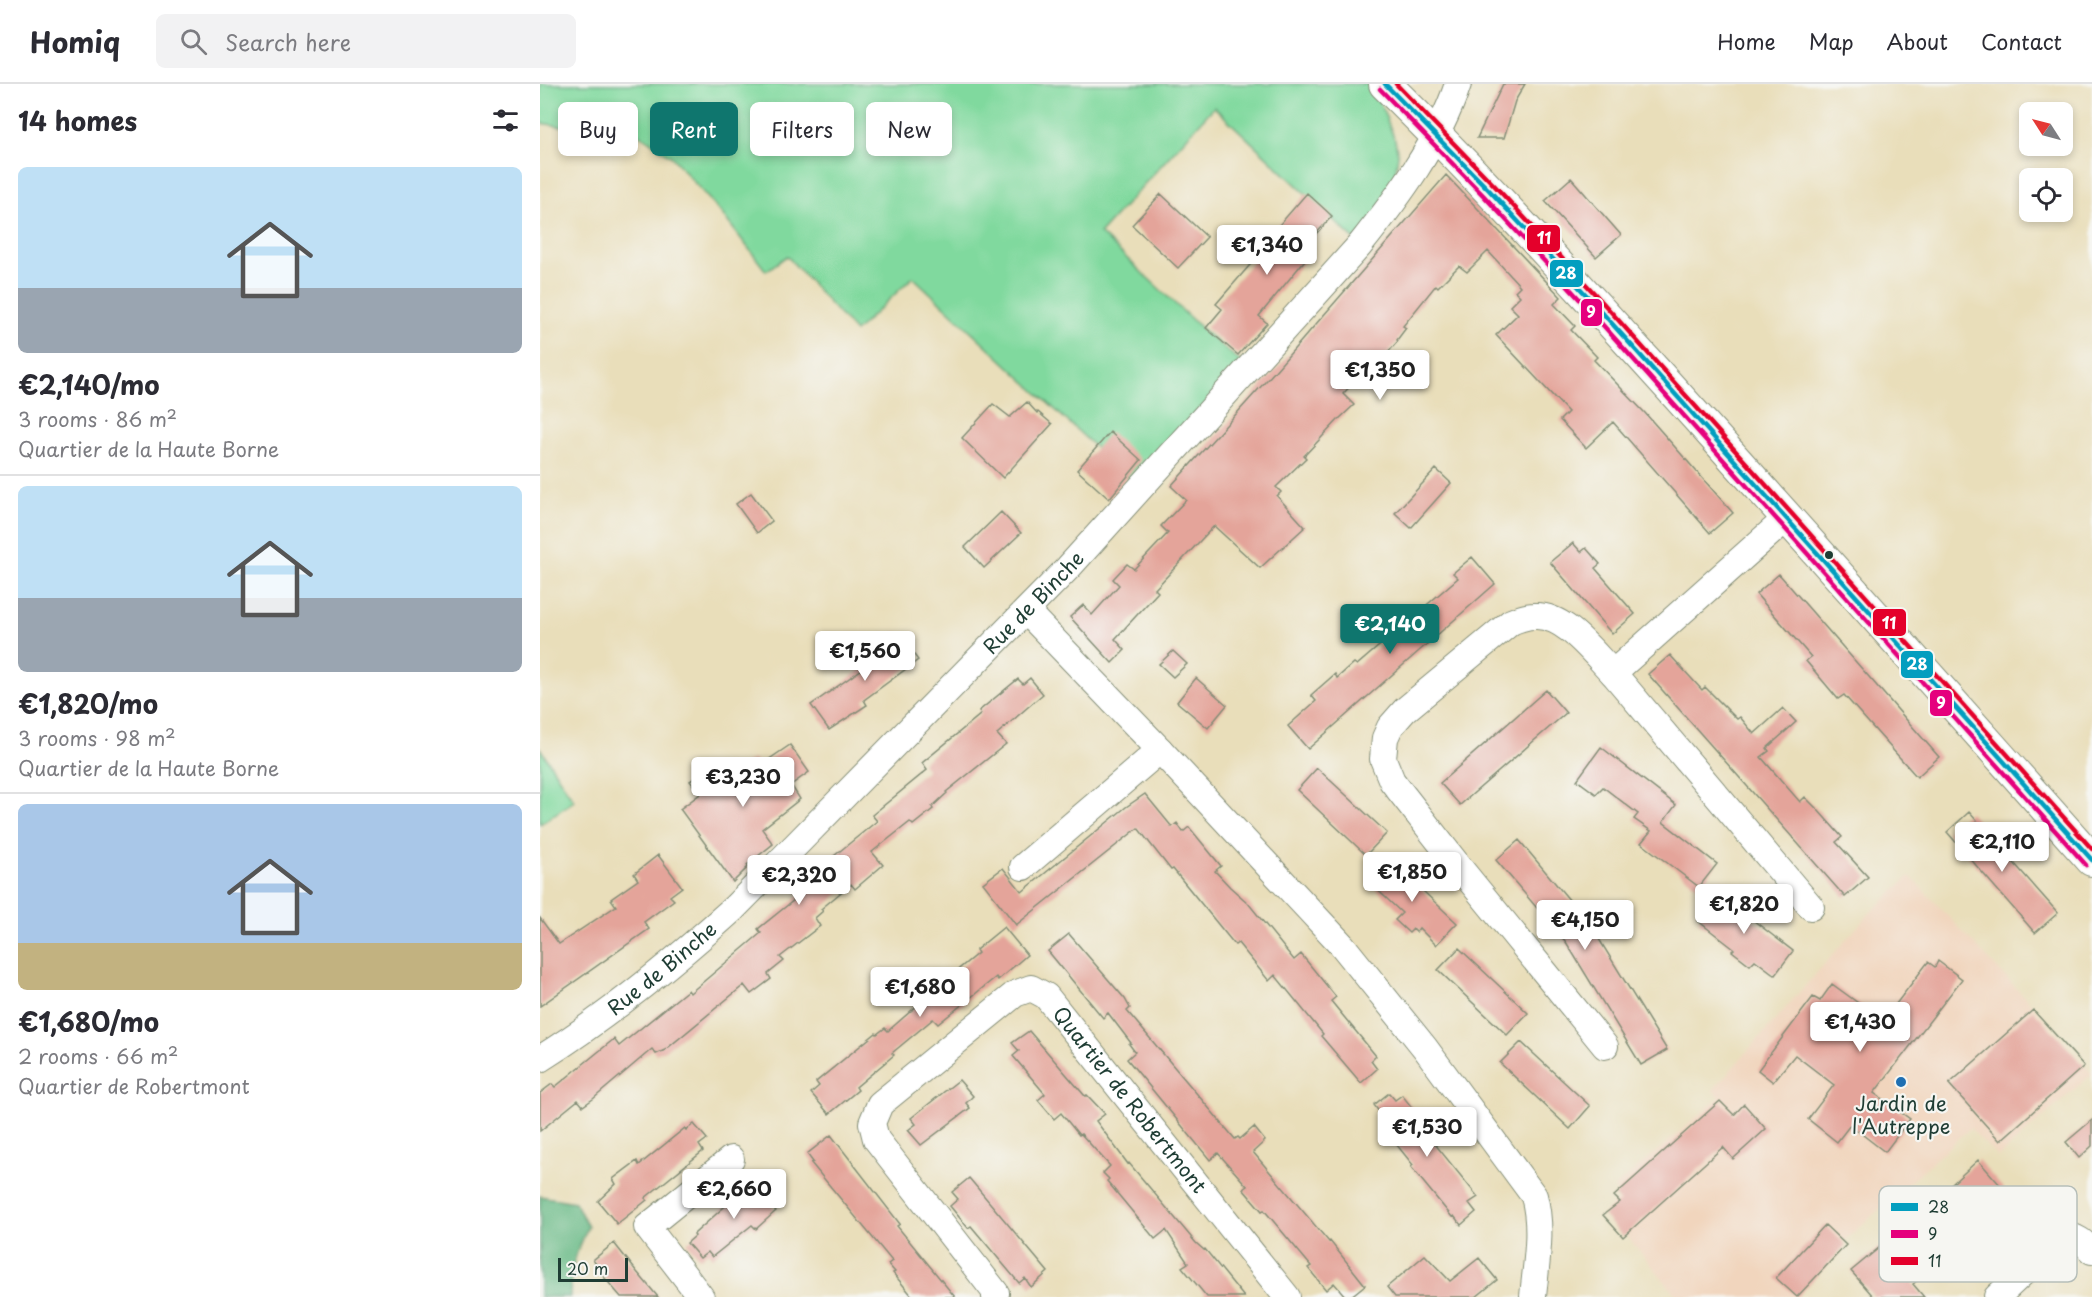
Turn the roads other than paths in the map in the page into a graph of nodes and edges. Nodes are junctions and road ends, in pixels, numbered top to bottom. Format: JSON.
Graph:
{"nodes":[{"id":1,"x":1385,"y":84,"type":"edge"},
{"id":2,"x":1458,"y":84,"type":"edge"},
{"id":3,"x":1437,"y":134,"type":"junction"},
{"id":4,"x":1788,"y":517,"type":"junction"},
{"id":5,"x":1027,"y":612,"type":"junction"},
{"id":6,"x":1613,"y":673,"type":"junction"},
{"id":7,"x":1160,"y":750,"type":"junction"},
{"id":8,"x":2092,"y":860,"type":"edge"},
{"id":9,"x":1023,"y":867,"type":"dead end"},
{"id":10,"x":1811,"y":907,"type":"dead end"},
{"id":11,"x":1605,"y":1046,"type":"dead end"},
{"id":12,"x":540,"y":1059,"type":"edge"},
{"id":13,"x":731,"y":1159,"type":"dead end"},
{"id":14,"x":2077,"y":1238,"type":"edge"},
{"id":15,"x":2092,"y":1251,"type":"edge"},
{"id":16,"x":2013,"y":1282,"type":"edge"},
{"id":17,"x":701,"y":1297,"type":"edge"},
{"id":18,"x":995,"y":1297,"type":"edge"},
{"id":19,"x":1287,"y":1297,"type":"edge"},
{"id":20,"x":1533,"y":1297,"type":"edge"},
{"id":21,"x":1997,"y":1297,"type":"edge"}],
"edges":[{"from":1,"to":3,"type":"street"},
{"from":2,"to":3,"type":"street","name":"Rue de Binche"},
{"from":3,"to":4,"type":"street"},
{"from":3,"to":5,"type":"street","name":"Rue de Binche"},
{"from":4,"to":6,"type":"street"},
{"from":4,"to":8,"type":"street"},
{"from":5,"to":7,"type":"street"},
{"from":5,"to":12,"type":"street","name":"Rue de Binche"},
{"from":6,"to":10,"type":"street"},
{"from":6,"to":11,"type":"street"},
{"from":7,"to":9,"type":"street"},
{"from":7,"to":20,"type":"street"},
{"from":13,"to":17,"type":"street"},
{"from":14,"to":15,"type":"street"},
{"from":16,"to":21,"type":"street"},
{"from":18,"to":19,"type":"street","name":"Quartier de Robertmont"}]}
